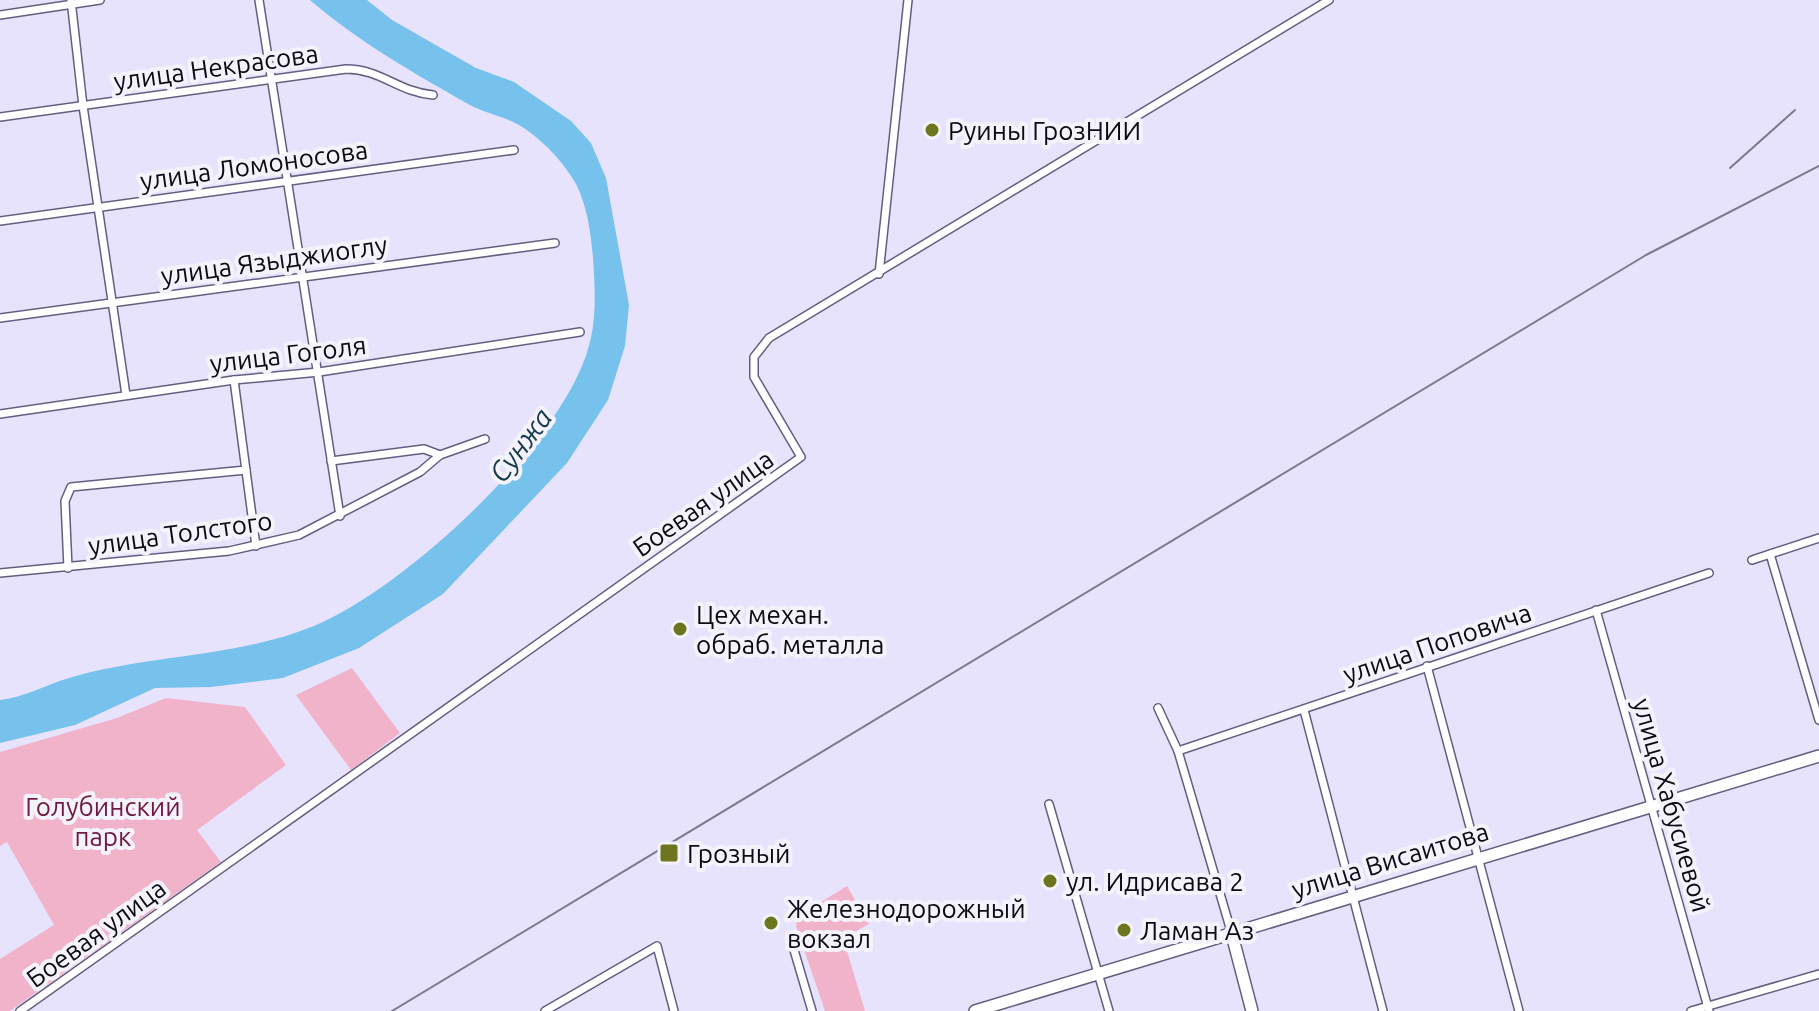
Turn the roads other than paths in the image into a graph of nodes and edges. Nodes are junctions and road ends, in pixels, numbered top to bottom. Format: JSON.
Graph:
{"nodes":[{"id":1,"x":100,"y":0,"type":"edge"},
{"id":2,"x":259,"y":0,"type":"edge"},
{"id":3,"x":908,"y":0,"type":"edge"},
{"id":4,"x":1329,"y":0,"type":"edge"},
{"id":5,"x":71,"y":2,"type":"edge"},
{"id":6,"x":0,"y":15,"type":"edge"},
{"id":7,"x":274,"y":80,"type":"junction"},
{"id":8,"x":433,"y":95,"type":"dead end"},
{"id":9,"x":83,"y":106,"type":"junction"},
{"id":10,"x":0,"y":117,"type":"edge"},
{"id":11,"x":514,"y":150,"type":"dead end"},
{"id":12,"x":289,"y":180,"type":"junction"},
{"id":13,"x":98,"y":207,"type":"junction"},
{"id":14,"x":0,"y":221,"type":"edge"},
{"id":15,"x":555,"y":243,"type":"dead end"},
{"id":16,"x":879,"y":274,"type":"junction"},
{"id":17,"x":301,"y":276,"type":"junction"},
{"id":18,"x":112,"y":303,"type":"junction"},
{"id":19,"x":0,"y":318,"type":"edge"},
{"id":20,"x":580,"y":332,"type":"dead end"},
{"id":21,"x":319,"y":372,"type":"junction"},
{"id":22,"x":234,"y":380,"type":"junction"},
{"id":23,"x":126,"y":395,"type":"junction"},
{"id":24,"x":0,"y":414,"type":"edge"},
{"id":25,"x":485,"y":439,"type":"dead end"},
{"id":26,"x":440,"y":455,"type":"junction"},
{"id":27,"x":331,"y":461,"type":"junction"},
{"id":28,"x":246,"y":470,"type":"junction"},
{"id":29,"x":340,"y":516,"type":"junction"},
{"id":30,"x":1819,"y":538,"type":"edge"},
{"id":31,"x":256,"y":546,"type":"junction"},
{"id":32,"x":1770,"y":554,"type":"junction"},
{"id":33,"x":1752,"y":560,"type":"dead end"},
{"id":34,"x":68,"y":568,"type":"junction"},
{"id":35,"x":0,"y":573,"type":"edge"},
{"id":36,"x":1709,"y":573,"type":"dead end"},
{"id":37,"x":1596,"y":610,"type":"junction"},
{"id":38,"x":1427,"y":666,"type":"junction"},
{"id":39,"x":1158,"y":708,"type":"dead end"},
{"id":40,"x":1304,"y":710,"type":"junction"},
{"id":41,"x":1819,"y":720,"type":"edge"},
{"id":42,"x":1178,"y":751,"type":"junction"},
{"id":43,"x":1819,"y":756,"type":"edge"},
{"id":44,"x":1049,"y":804,"type":"dead end"},
{"id":45,"x":1652,"y":805,"type":"junction"},
{"id":46,"x":1478,"y":856,"type":"junction"},
{"id":47,"x":1351,"y":895,"type":"junction"},
{"id":48,"x":1231,"y":931,"type":"junction"},
{"id":49,"x":794,"y":950,"type":"dead end"},
{"id":50,"x":1098,"y":973,"type":"junction"},
{"id":51,"x":1819,"y":974,"type":"edge"},
{"id":52,"x":1708,"y":1009,"type":"edge"},
{"id":53,"x":20,"y":1011,"type":"edge"},
{"id":54,"x":545,"y":1011,"type":"edge"},
{"id":55,"x":674,"y":1011,"type":"edge"},
{"id":56,"x":812,"y":1011,"type":"edge"},
{"id":57,"x":975,"y":1011,"type":"edge"},
{"id":58,"x":1109,"y":1011,"type":"edge"},
{"id":59,"x":1252,"y":1011,"type":"edge"},
{"id":60,"x":1383,"y":1011,"type":"edge"},
{"id":61,"x":1519,"y":1011,"type":"edge"},
{"id":62,"x":1691,"y":1011,"type":"edge"}],
"edges":[{"from":1,"to":5,"type":"street"},
{"from":2,"to":7,"type":"street"},
{"from":3,"to":16,"type":"street"},
{"from":4,"to":16,"type":"street","name":"Боевая улица"},
{"from":5,"to":6,"type":"street"},
{"from":5,"to":9,"type":"street"},
{"from":7,"to":8,"type":"street","name":"улица Некрасова"},
{"from":7,"to":9,"type":"street","name":"улица Некрасова"},
{"from":7,"to":12,"type":"street"},
{"from":9,"to":10,"type":"street","name":"улица Некрасова"},
{"from":9,"to":13,"type":"street"},
{"from":11,"to":12,"type":"street","name":"улица Ломоносова"},
{"from":12,"to":13,"type":"street","name":"улица Ломоносова"},
{"from":12,"to":17,"type":"street"},
{"from":13,"to":14,"type":"street","name":"улица Ломоносова"},
{"from":13,"to":18,"type":"street"},
{"from":15,"to":17,"type":"street","name":"улица Языджиоглу"},
{"from":16,"to":53,"type":"street","name":"Боевая улица"},
{"from":17,"to":18,"type":"street","name":"улица Языджиоглу"},
{"from":17,"to":21,"type":"street"},
{"from":18,"to":19,"type":"street","name":"улица Языджиоглу"},
{"from":18,"to":23,"type":"street"},
{"from":20,"to":21,"type":"street","name":"улица Гоголя"},
{"from":21,"to":22,"type":"street","name":"улица Гоголя"},
{"from":21,"to":27,"type":"street"},
{"from":22,"to":23,"type":"street","name":"улица Гоголя"},
{"from":22,"to":28,"type":"street"},
{"from":23,"to":24,"type":"street","name":"улица Гоголя"},
{"from":25,"to":26,"type":"street","name":"улица Толстого"},
{"from":26,"to":27,"type":"street"},
{"from":26,"to":29,"type":"street","name":"улица Толстого"},
{"from":27,"to":29,"type":"street"},
{"from":28,"to":31,"type":"street"},
{"from":28,"to":34,"type":"street"},
{"from":29,"to":31,"type":"street","name":"улица Толстого"},
{"from":30,"to":32,"type":"street"},
{"from":31,"to":34,"type":"street","name":"улица Толстого"},
{"from":32,"to":33,"type":"street"},
{"from":32,"to":41,"type":"street"},
{"from":34,"to":35,"type":"street","name":"улица Толстого"},
{"from":36,"to":37,"type":"street","name":"улица Поповича"},
{"from":37,"to":38,"type":"street","name":"улица Поповича"},
{"from":37,"to":45,"type":"street","name":"улица Хабусиевой"},
{"from":38,"to":40,"type":"street","name":"улица Поповича"},
{"from":38,"to":46,"type":"street"},
{"from":39,"to":42,"type":"street"},
{"from":40,"to":42,"type":"street","name":"улица Поповича"},
{"from":40,"to":47,"type":"street"},
{"from":42,"to":48,"type":"street"},
{"from":43,"to":45,"type":"main road","name":"улица Висаитова"},
{"from":44,"to":50,"type":"street"},
{"from":45,"to":46,"type":"main road","name":"улица Висаитова"},
{"from":45,"to":52,"type":"street","name":"улица Хабусиевой"},
{"from":46,"to":47,"type":"main road","name":"улица Висаитова"},
{"from":46,"to":61,"type":"street"},
{"from":47,"to":48,"type":"main road","name":"улица Висаитова"},
{"from":47,"to":60,"type":"street"},
{"from":48,"to":50,"type":"main road","name":"улица Висаитова"},
{"from":48,"to":59,"type":"main road"},
{"from":49,"to":56,"type":"street"},
{"from":50,"to":57,"type":"main road","name":"улица Висаитова"},
{"from":50,"to":58,"type":"street"},
{"from":51,"to":52,"type":"street"},
{"from":52,"to":62,"type":"street"},
{"from":54,"to":55,"type":"street"}]}
